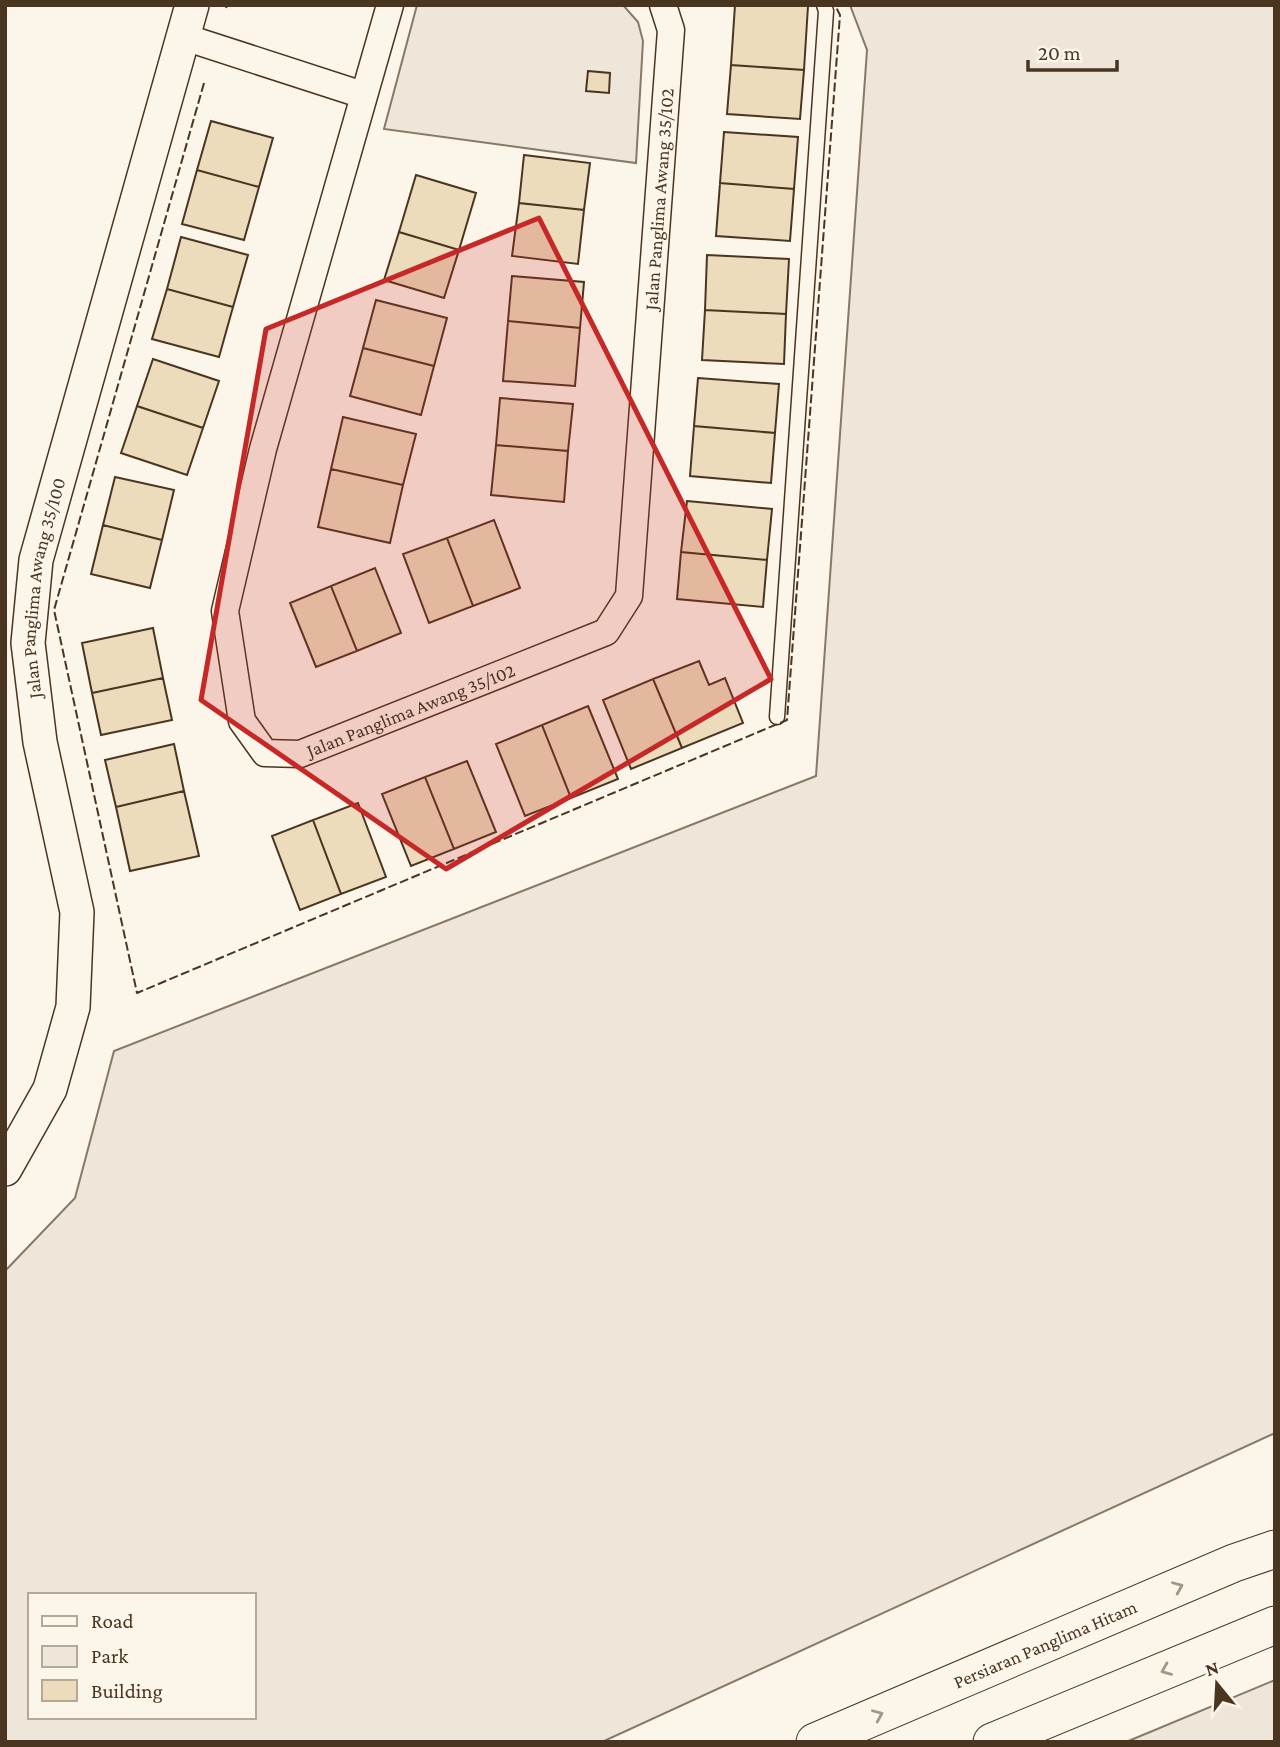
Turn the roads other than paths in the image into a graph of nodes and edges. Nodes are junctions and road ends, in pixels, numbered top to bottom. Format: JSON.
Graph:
{"nodes":[{"id":1,"x":192,"y":5,"type":"edge"},
{"id":2,"x":390,"y":5,"type":"edge"},
{"id":3,"x":663,"y":5,"type":"edge"},
{"id":4,"x":824,"y":5,"type":"edge"},
{"id":5,"x":184,"y":37,"type":"junction"},
{"id":6,"x":363,"y":95,"type":"junction"},
{"id":7,"x":777,"y":717,"type":"dead end"},
{"id":8,"x":5,"y":1169,"type":"edge"},
{"id":9,"x":1275,"y":1549,"type":"edge"},
{"id":10,"x":1275,"y":1625,"type":"edge"},
{"id":11,"x":815,"y":1742,"type":"edge"},
{"id":12,"x":992,"y":1742,"type":"edge"}],
"edges":[{"from":1,"to":5,"type":"street","name":"Jalan Panglima Awang 35/100"},
{"from":2,"to":6,"type":"street","name":"Jalan Panglima Awang 35/102"},
{"from":3,"to":6,"type":"street","name":"Jalan Panglima Awang 35/102"},
{"from":4,"to":7,"type":"lane"},
{"from":5,"to":6,"type":"street"},
{"from":5,"to":8,"type":"street","name":"Jalan Panglima Awang 35/100"},
{"from":11,"to":9,"type":"main road","name":"Persiaran Panglima Hitam","one_way":true},
{"from":10,"to":12,"type":"main road","one_way":true}]}
